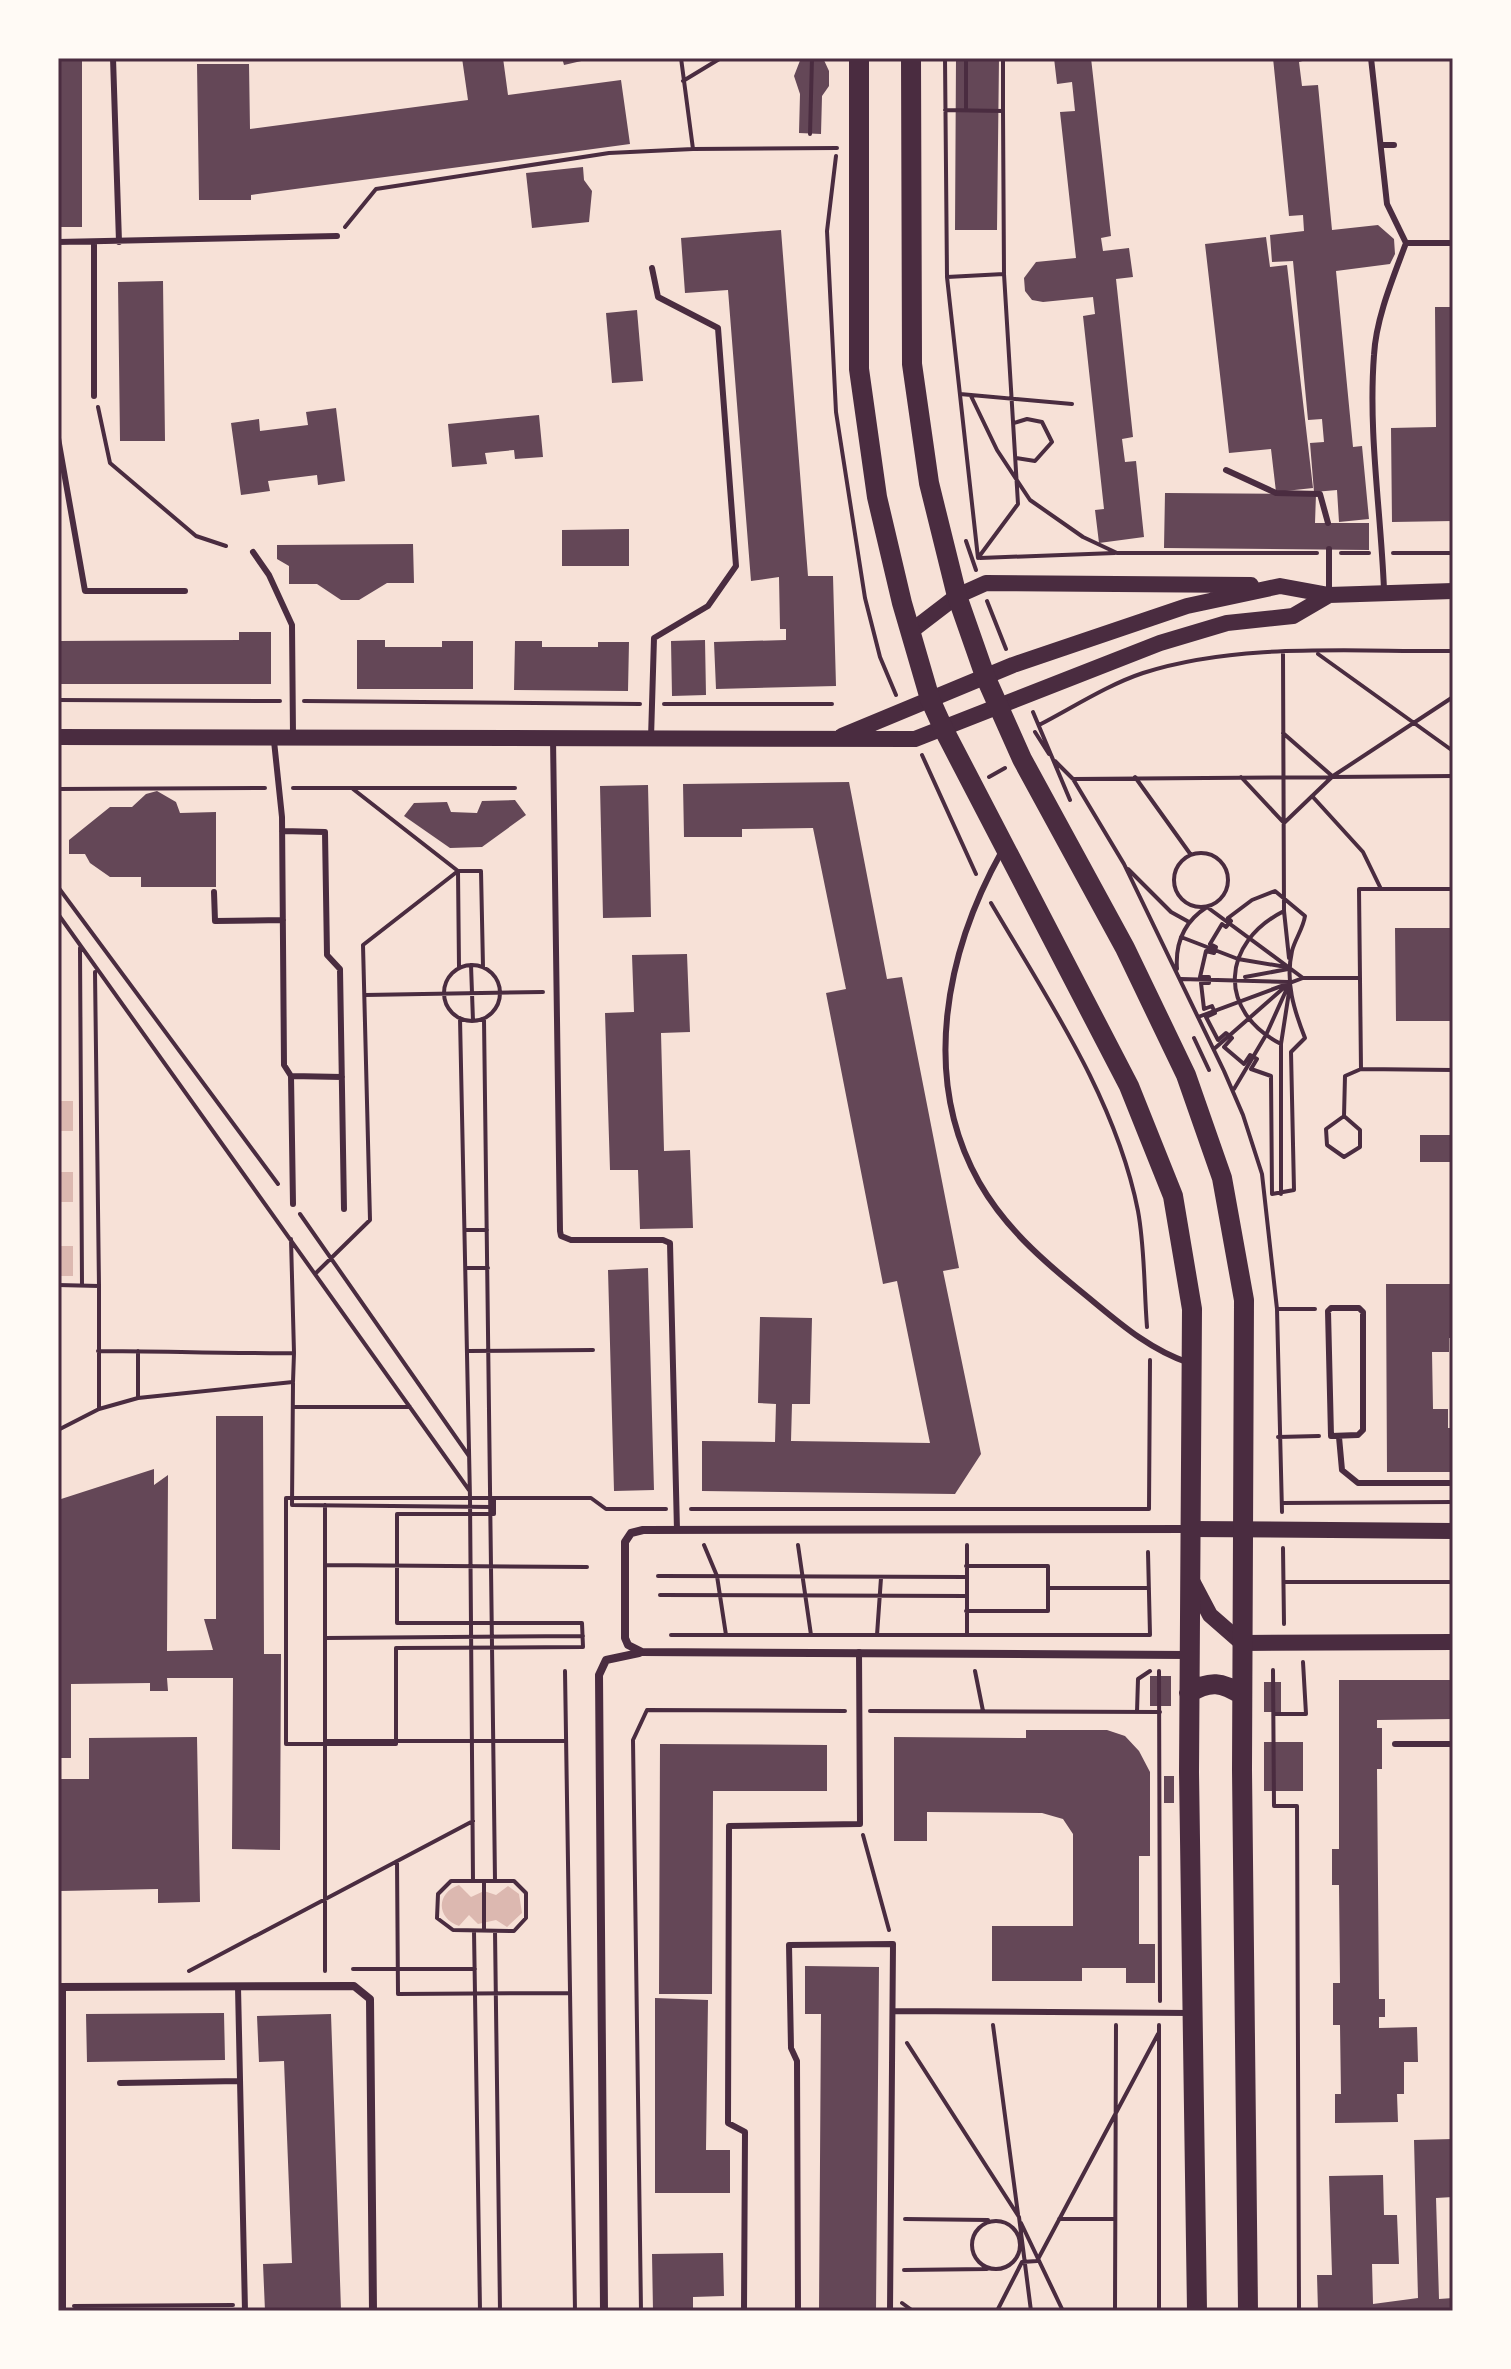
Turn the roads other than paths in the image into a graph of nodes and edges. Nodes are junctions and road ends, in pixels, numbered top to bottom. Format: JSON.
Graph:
{"nodes":[{"id":1,"x":113,"y":58,"type":"edge"},
{"id":2,"x":859,"y":58,"type":"edge"},
{"id":3,"x":911,"y":58,"type":"edge"},
{"id":4,"x":1371,"y":58,"type":"edge"},
{"id":5,"x":1381,"y":145,"type":"junction"},
{"id":6,"x":1394,"y":145,"type":"dead end"},
{"id":7,"x":337,"y":236,"type":"road end"},
{"id":8,"x":58,"y":242,"type":"edge"},
{"id":9,"x":94,"y":242,"type":"junction"},
{"id":10,"x":119,"y":242,"type":"junction"},
{"id":11,"x":1406,"y":243,"type":"junction"},
{"id":12,"x":1453,"y":243,"type":"edge"},
{"id":13,"x":652,"y":268,"type":"dead end"},
{"id":14,"x":94,"y":393,"type":"road end"},
{"id":15,"x":58,"y":438,"type":"edge"},
{"id":16,"x":1226,"y":470,"type":"dead end"},
{"id":17,"x":1328,"y":523,"type":"dead end"},
{"id":18,"x":1329,"y":551,"type":"road end"},
{"id":19,"x":253,"y":552,"type":"dead end"},
{"id":20,"x":1280,"y":586,"type":"junction"},
{"id":21,"x":185,"y":591,"type":"dead end"},
{"id":22,"x":1453,"y":591,"type":"edge"},
{"id":23,"x":1384,"y":594,"type":"junction"},
{"id":24,"x":1329,"y":595,"type":"junction"},
{"id":25,"x":957,"y":596,"type":"junction"},
{"id":26,"x":910,"y":632,"type":"junction"},
{"id":27,"x":985,"y":676,"type":"junction"},
{"id":28,"x":930,"y":699,"type":"junction"},
{"id":29,"x":999,"y":708,"type":"junction"},
{"id":30,"x":944,"y":730,"type":"junction"},
{"id":31,"x":58,"y":737,"type":"edge"},
{"id":32,"x":273,"y":738,"type":"junction"},
{"id":33,"x":293,"y":738,"type":"junction"},
{"id":34,"x":553,"y":738,"type":"junction"},
{"id":35,"x":651,"y":738,"type":"junction"},
{"id":36,"x":836,"y":739,"type":"junction"},
{"id":37,"x":282,"y":831,"type":"junction"},
{"id":38,"x":1004,"y":848,"type":"junction"},
{"id":39,"x":214,"y":892,"type":"dead end"},
{"id":40,"x":283,"y":920,"type":"junction"},
{"id":41,"x":291,"y":1076,"type":"junction"},
{"id":42,"x":342,"y":1077,"type":"junction"},
{"id":43,"x":293,"y":1204,"type":"road end"},
{"id":44,"x":344,"y":1209,"type":"dead end"},
{"id":45,"x":1193,"y":1364,"type":"junction"},
{"id":46,"x":1339,"y":1437,"type":"junction"},
{"id":47,"x":1453,"y":1483,"type":"edge"},
{"id":48,"x":1191,"y":1529,"type":"junction"},
{"id":49,"x":1242,"y":1529,"type":"junction"},
{"id":50,"x":677,"y":1530,"type":"junction"},
{"id":51,"x":1453,"y":1531,"type":"edge"},
{"id":52,"x":1190,"y":1576,"type":"junction"},
{"id":53,"x":1453,"y":1642,"type":"edge"},
{"id":54,"x":1242,"y":1643,"type":"junction"},
{"id":55,"x":642,"y":1652,"type":"junction"},
{"id":56,"x":859,"y":1652,"type":"junction"},
{"id":57,"x":1188,"y":1655,"type":"junction"},
{"id":58,"x":1189,"y":1693,"type":"junction"},
{"id":59,"x":1242,"y":1695,"type":"junction"},
{"id":60,"x":1395,"y":1744,"type":"dead end"},
{"id":61,"x":1453,"y":1744,"type":"edge"},
{"id":62,"x":60,"y":1987,"type":"edge"},
{"id":63,"x":238,"y":1987,"type":"junction"},
{"id":64,"x":894,"y":2011,"type":"junction"},
{"id":65,"x":1190,"y":2013,"type":"junction"},
{"id":66,"x":240,"y":2081,"type":"junction"},
{"id":67,"x":120,"y":2083,"type":"dead end"},
{"id":68,"x":245,"y":2308,"type":"edge"},
{"id":69,"x":63,"y":2309,"type":"edge"},
{"id":70,"x":373,"y":2311,"type":"edge"},
{"id":71,"x":604,"y":2311,"type":"edge"},
{"id":72,"x":744,"y":2311,"type":"edge"},
{"id":73,"x":798,"y":2311,"type":"edge"},
{"id":74,"x":890,"y":2311,"type":"edge"},
{"id":75,"x":1197,"y":2311,"type":"edge"},
{"id":76,"x":1248,"y":2311,"type":"edge"}],
"edges":[{"from":1,"to":10,"type":"lane"},
{"from":2,"to":26,"type":"main road"},
{"from":3,"to":25,"type":"main road"},
{"from":4,"to":5,"type":"lane"},
{"from":5,"to":6,"type":"lane"},
{"from":5,"to":11,"type":"lane"},
{"from":7,"to":10,"type":"lane"},
{"from":8,"to":9,"type":"lane"},
{"from":9,"to":10,"type":"lane"},
{"from":9,"to":14,"type":"lane"},
{"from":11,"to":12,"type":"lane"},
{"from":11,"to":23,"type":"lane"},
{"from":13,"to":35,"type":"lane"},
{"from":15,"to":21,"type":"lane"},
{"from":16,"to":17,"type":"lane"},
{"from":18,"to":24,"type":"lane"},
{"from":19,"to":33,"type":"lane"},
{"from":20,"to":24,"type":"main road"},
{"from":20,"to":25,"type":"main road"},
{"from":20,"to":27,"type":"main road"},
{"from":22,"to":23,"type":"main road"},
{"from":23,"to":24,"type":"main road"},
{"from":24,"to":29,"type":"main road"},
{"from":25,"to":26,"type":"main road"},
{"from":25,"to":27,"type":"main road"},
{"from":26,"to":28,"type":"main road"},
{"from":27,"to":28,"type":"main road"},
{"from":27,"to":29,"type":"main road"},
{"from":28,"to":30,"type":"main road"},
{"from":28,"to":36,"type":"main road"},
{"from":29,"to":30,"type":"main road"},
{"from":29,"to":49,"type":"main road"},
{"from":30,"to":36,"type":"main road"},
{"from":30,"to":38,"type":"main road"},
{"from":31,"to":32,"type":"main road"},
{"from":32,"to":33,"type":"main road"},
{"from":32,"to":37,"type":"lane"},
{"from":33,"to":34,"type":"main road"},
{"from":34,"to":35,"type":"main road"},
{"from":34,"to":50,"type":"lane"},
{"from":35,"to":36,"type":"main road"},
{"from":37,"to":40,"type":"lane"},
{"from":37,"to":42,"type":"lane"},
{"from":38,"to":45,"type":"main road"},
{"from":38,"to":45,"type":"lane"},
{"from":39,"to":40,"type":"lane"},
{"from":40,"to":41,"type":"lane"},
{"from":41,"to":42,"type":"lane"},
{"from":41,"to":43,"type":"lane"},
{"from":42,"to":44,"type":"lane"},
{"from":45,"to":48,"type":"main road"},
{"from":46,"to":46,"type":"lane"},
{"from":46,"to":47,"type":"lane"},
{"from":48,"to":49,"type":"main road"},
{"from":48,"to":50,"type":"street"},
{"from":48,"to":52,"type":"main road"},
{"from":49,"to":51,"type":"main road"},
{"from":49,"to":54,"type":"main road"},
{"from":50,"to":55,"type":"street"},
{"from":52,"to":54,"type":"main road"},
{"from":52,"to":57,"type":"main road"},
{"from":53,"to":54,"type":"main road"},
{"from":54,"to":59,"type":"main road"},
{"from":55,"to":56,"type":"street"},
{"from":55,"to":71,"type":"street"},
{"from":56,"to":57,"type":"street"},
{"from":56,"to":72,"type":"lane"},
{"from":57,"to":58,"type":"main road"},
{"from":58,"to":59,"type":"main road"},
{"from":58,"to":65,"type":"main road"},
{"from":59,"to":76,"type":"main road"},
{"from":60,"to":61,"type":"lane"},
{"from":62,"to":63,"type":"street"},
{"from":62,"to":69,"type":"lane"},
{"from":63,"to":66,"type":"lane"},
{"from":63,"to":70,"type":"street"},
{"from":64,"to":65,"type":"lane"},
{"from":64,"to":73,"type":"lane"},
{"from":64,"to":74,"type":"lane"},
{"from":65,"to":75,"type":"main road"},
{"from":66,"to":67,"type":"lane"},
{"from":66,"to":68,"type":"lane"}]}
